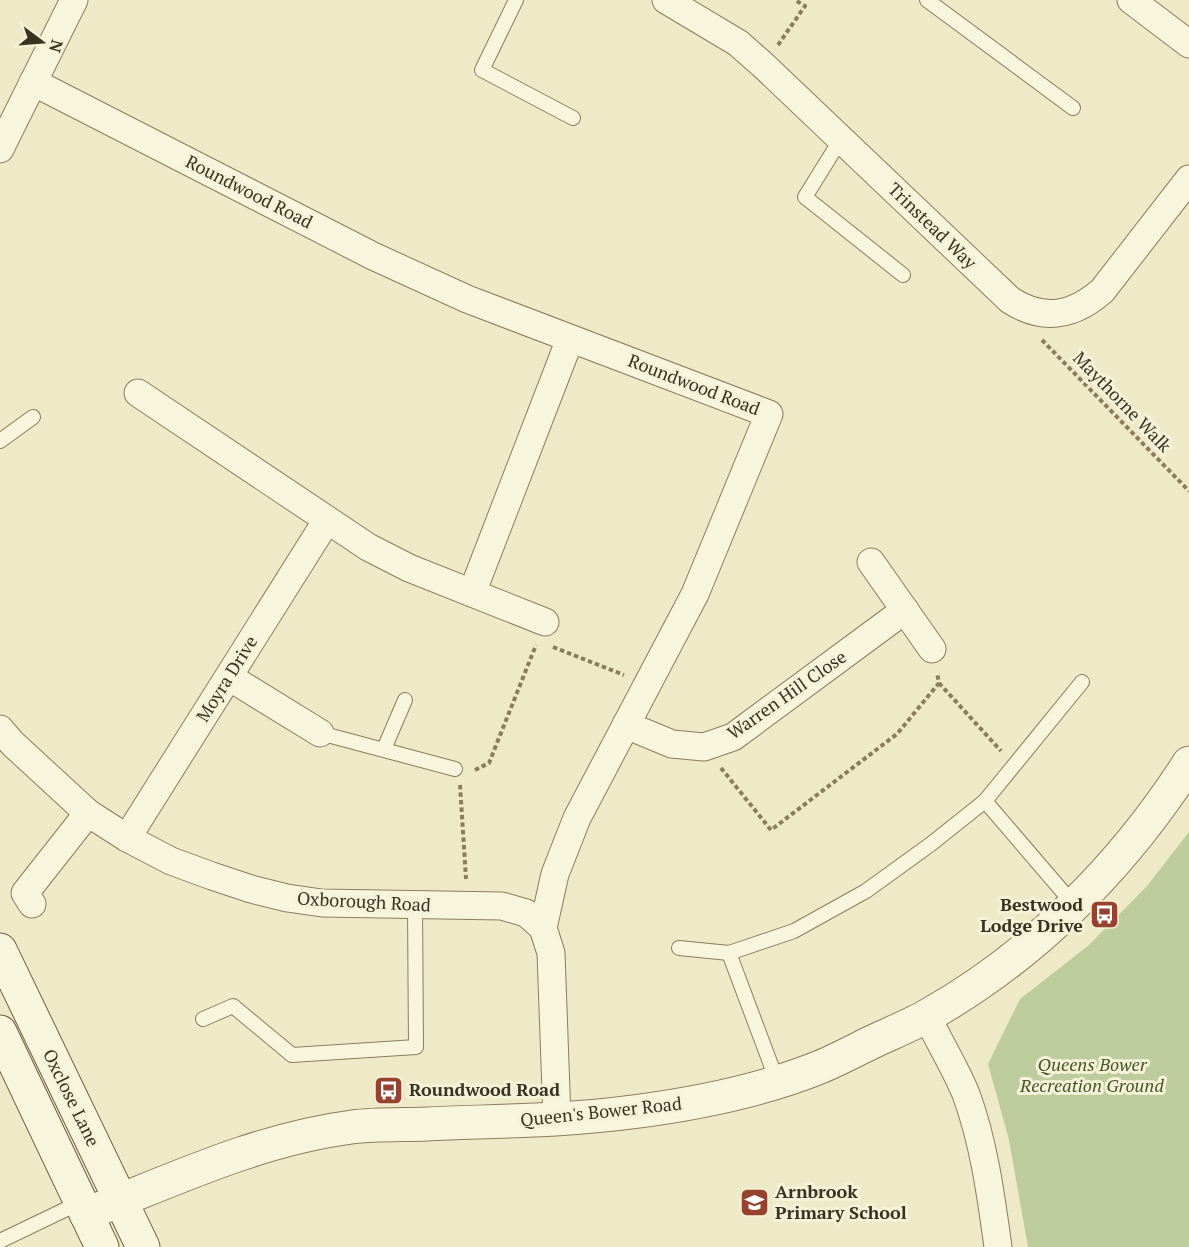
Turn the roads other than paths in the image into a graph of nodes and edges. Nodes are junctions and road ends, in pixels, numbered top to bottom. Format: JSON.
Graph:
{"nodes":[{"id":1,"x":74,"y":0,"type":"edge"},
{"id":2,"x":516,"y":0,"type":"edge"},
{"id":3,"x":666,"y":0,"type":"edge"},
{"id":4,"x":927,"y":0,"type":"edge"},
{"id":5,"x":1131,"y":0,"type":"edge"},
{"id":6,"x":942,"y":4,"type":"edge"},
{"id":7,"x":1189,"y":44,"type":"edge"},
{"id":8,"x":33,"y":82,"type":"junction"},
{"id":9,"x":1073,"y":108,"type":"dead end"},
{"id":10,"x":573,"y":118,"type":"dead end"},
{"id":11,"x":841,"y":139,"type":"junction"},
{"id":12,"x":0,"y":149,"type":"edge"},
{"id":13,"x":1189,"y":178,"type":"edge"},
{"id":14,"x":903,"y":275,"type":"dead end"},
{"id":15,"x":570,"y":339,"type":"junction"},
{"id":16,"x":138,"y":393,"type":"dead end"},
{"id":17,"x":33,"y":417,"type":"dead end"},
{"id":18,"x":0,"y":441,"type":"edge"},
{"id":19,"x":327,"y":520,"type":"junction"},
{"id":20,"x":871,"y":562,"type":"dead end"},
{"id":21,"x":471,"y":593,"type":"junction"},
{"id":22,"x":905,"y":610,"type":"junction"},
{"id":23,"x":542,"y":632,"type":"road end"},
{"id":24,"x":932,"y":649,"type":"road end"},
{"id":25,"x":228,"y":677,"type":"junction"},
{"id":26,"x":1082,"y":682,"type":"dead end"},
{"id":27,"x":405,"y":700,"type":"dead end"},
{"id":28,"x":626,"y":725,"type":"junction"},
{"id":29,"x":0,"y":729,"type":"edge"},
{"id":30,"x":320,"y":733,"type":"joint"},
{"id":31,"x":384,"y":750,"type":"junction"},
{"id":32,"x":1189,"y":763,"type":"edge"},
{"id":33,"x":459,"y":772,"type":"road end"},
{"id":34,"x":985,"y":801,"type":"junction"},
{"id":35,"x":88,"y":813,"type":"junction"},
{"id":36,"x":127,"y":838,"type":"junction"},
{"id":37,"x":32,"y":904,"type":"dead end"},
{"id":38,"x":415,"y":905,"type":"junction"},
{"id":39,"x":1075,"y":906,"type":"junction"},
{"id":40,"x":543,"y":928,"type":"junction"},
{"id":41,"x":679,"y":948,"type":"dead end"},
{"id":42,"x":0,"y":950,"type":"edge"},
{"id":43,"x":729,"y":953,"type":"junction"},
{"id":44,"x":927,"y":1016,"type":"junction"},
{"id":45,"x":203,"y":1019,"type":"dead end"},
{"id":46,"x":0,"y":1032,"type":"edge"},
{"id":47,"x":777,"y":1081,"type":"junction"},
{"id":48,"x":557,"y":1119,"type":"junction"},
{"id":49,"x":121,"y":1200,"type":"junction"},
{"id":50,"x":83,"y":1208,"type":"junction"},
{"id":51,"x":0,"y":1241,"type":"edge"},
{"id":52,"x":102,"y":1247,"type":"edge"},
{"id":53,"x":143,"y":1247,"type":"edge"},
{"id":54,"x":998,"y":1247,"type":"edge"}],
"edges":[{"from":1,"to":8,"type":"street"},
{"from":2,"to":10,"type":"lane"},
{"from":3,"to":11,"type":"street","name":"Trinstead Way"},
{"from":4,"to":6,"type":"lane"},
{"from":5,"to":7,"type":"street"},
{"from":6,"to":9,"type":"lane"},
{"from":8,"to":12,"type":"street"},
{"from":8,"to":15,"type":"street","name":"Roundwood Road"},
{"from":11,"to":13,"type":"street","name":"Trinstead Way"},
{"from":11,"to":14,"type":"lane"},
{"from":15,"to":21,"type":"street"},
{"from":15,"to":28,"type":"street","name":"Roundwood Road"},
{"from":16,"to":19,"type":"street"},
{"from":17,"to":18,"type":"lane"},
{"from":19,"to":21,"type":"street"},
{"from":19,"to":25,"type":"street","name":"Moyra Drive"},
{"from":20,"to":22,"type":"street"},
{"from":21,"to":23,"type":"street"},
{"from":22,"to":24,"type":"street"},
{"from":22,"to":28,"type":"street","name":"Warren Hill Close"},
{"from":25,"to":30,"type":"street"},
{"from":25,"to":36,"type":"street","name":"Moyra Drive"},
{"from":26,"to":34,"type":"lane"},
{"from":27,"to":31,"type":"lane"},
{"from":28,"to":40,"type":"street","name":"Roundwood Road"},
{"from":29,"to":35,"type":"street","name":"Oxborough Road"},
{"from":30,"to":31,"type":"lane"},
{"from":31,"to":33,"type":"lane"},
{"from":32,"to":39,"type":"street","name":"Queen's Bower Road"},
{"from":34,"to":39,"type":"lane"},
{"from":34,"to":43,"type":"lane"},
{"from":35,"to":36,"type":"street","name":"Oxborough Road"},
{"from":35,"to":37,"type":"street"},
{"from":36,"to":38,"type":"street","name":"Oxborough Road"},
{"from":38,"to":40,"type":"street","name":"Oxborough Road"},
{"from":38,"to":45,"type":"lane"},
{"from":39,"to":44,"type":"street","name":"Queen's Bower Road"},
{"from":40,"to":48,"type":"street","name":"Roundwood Road"},
{"from":41,"to":43,"type":"lane"},
{"from":42,"to":49,"type":"street","name":"Oxclose Lane"},
{"from":43,"to":47,"type":"lane"},
{"from":44,"to":47,"type":"street","name":"Queen's Bower Road"},
{"from":44,"to":54,"type":"street"},
{"from":46,"to":50,"type":"street","name":"Oxclose Lane"},
{"from":47,"to":48,"type":"street","name":"Queen's Bower Road"},
{"from":48,"to":49,"type":"street","name":"Queen's Bower Road"},
{"from":49,"to":50,"type":"street","name":"Queen's Bower Road"},
{"from":49,"to":53,"type":"street","name":"Oxclose Lane"},
{"from":50,"to":51,"type":"lane"},
{"from":50,"to":52,"type":"street","name":"Oxclose Lane"}]}
